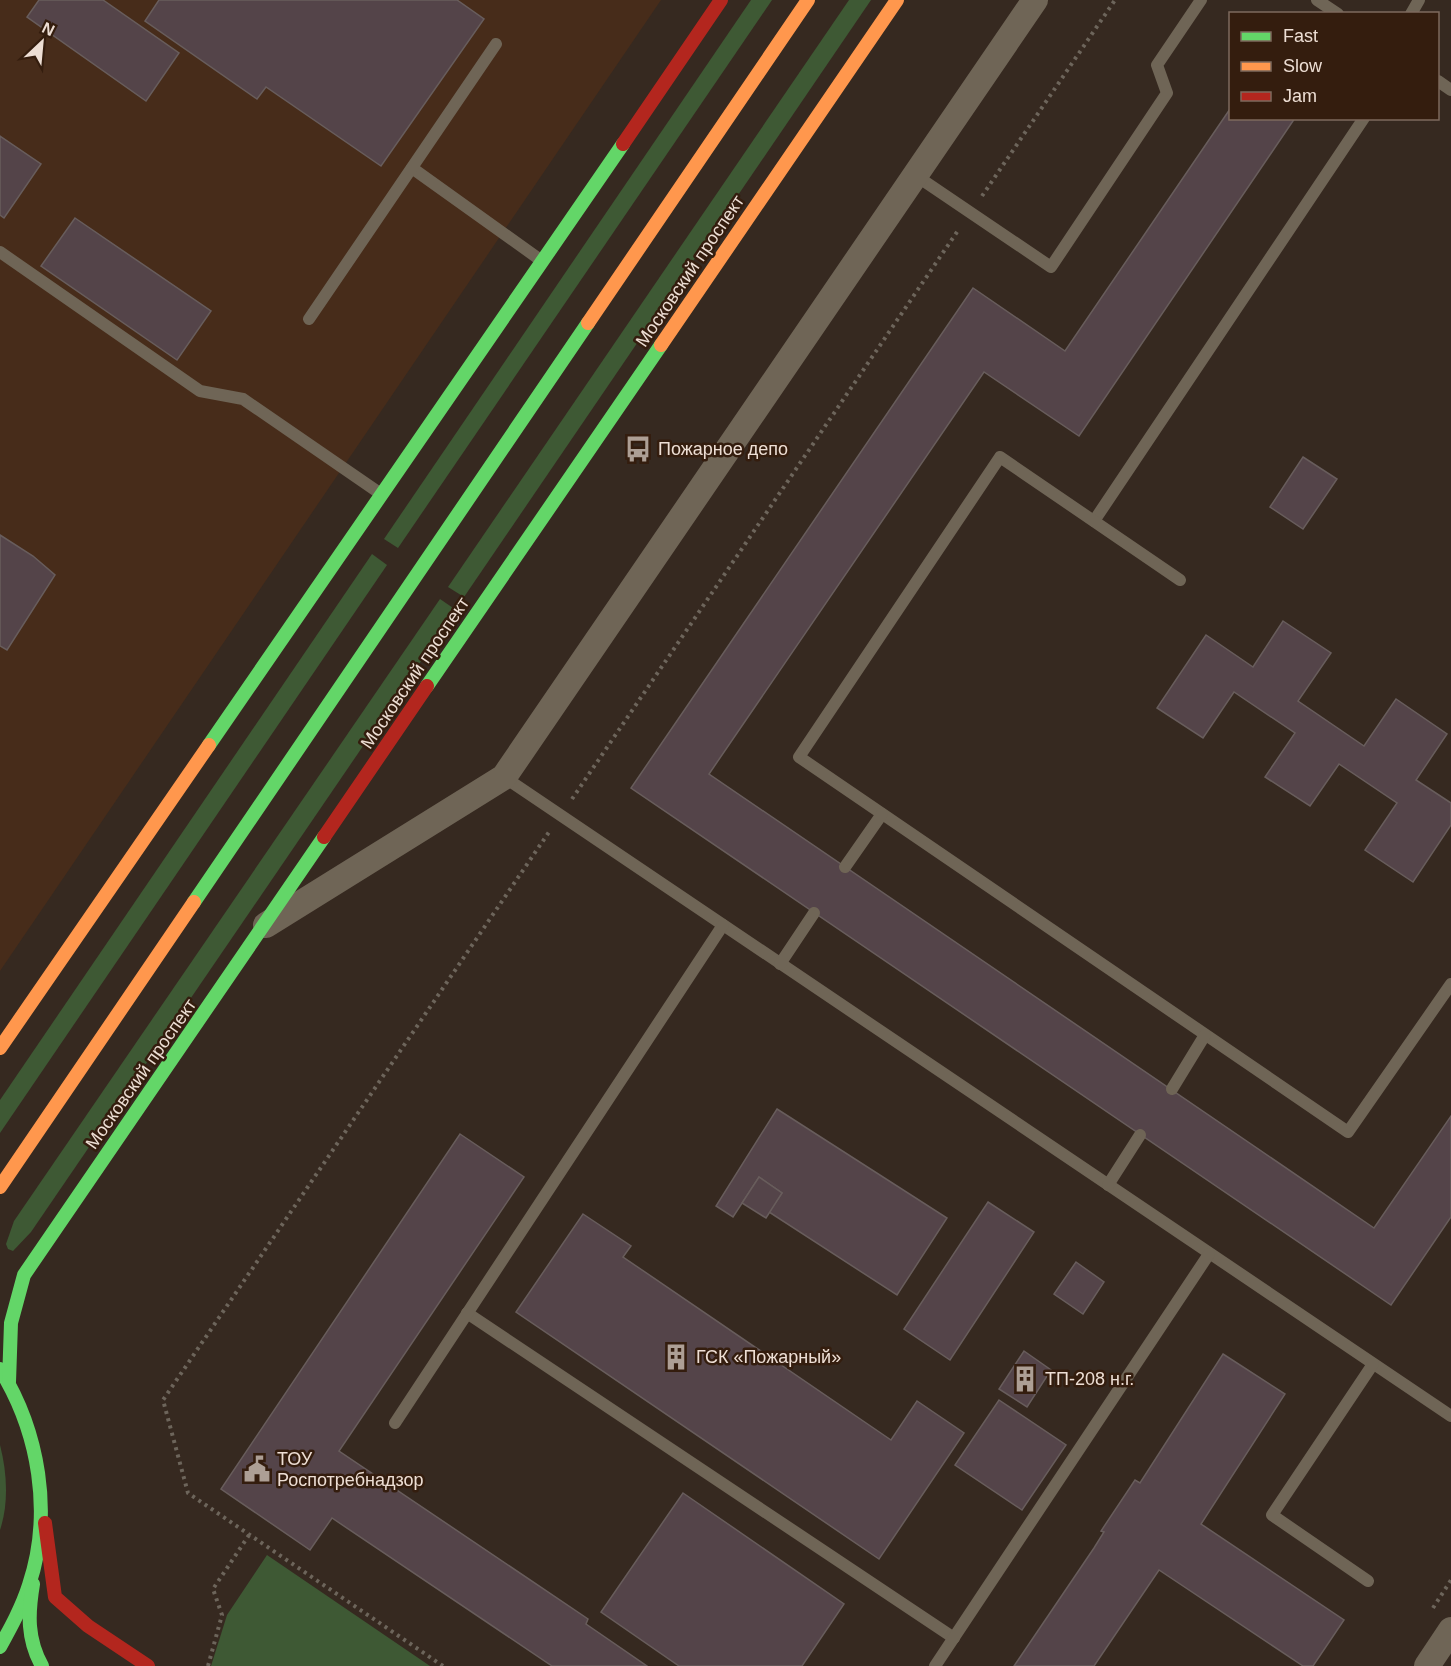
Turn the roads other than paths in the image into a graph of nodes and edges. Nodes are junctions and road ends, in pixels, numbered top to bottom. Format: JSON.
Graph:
{"nodes":[{"id":1,"x":720,"y":0,"type":"edge"},
{"id":2,"x":808,"y":0,"type":"edge"},
{"id":3,"x":897,"y":0,"type":"edge"},
{"id":4,"x":1035,"y":0,"type":"edge"},
{"id":5,"x":1200,"y":0,"type":"edge"},
{"id":6,"x":1317,"y":0,"type":"edge"},
{"id":7,"x":1335,"y":12,"type":"edge"},
{"id":8,"x":496,"y":44,"type":"dead end"},
{"id":9,"x":1363,"y":120,"type":"edge"},
{"id":10,"x":412,"y":168,"type":"junction"},
{"id":11,"x":915,"y":175,"type":"junction"},
{"id":12,"x":0,"y":252,"type":"edge"},
{"id":13,"x":543,"y":262,"type":"junction"},
{"id":14,"x":309,"y":319,"type":"dead end"},
{"id":15,"x":382,"y":495,"type":"junction"},
{"id":16,"x":1094,"y":521,"type":"junction"},
{"id":17,"x":1180,"y":580,"type":"dead end"},
{"id":18,"x":504,"y":777,"type":"junction"},
{"id":19,"x":882,"y":814,"type":"junction"},
{"id":20,"x":845,"y":867,"type":"dead end"},
{"id":21,"x":814,"y":912,"type":"dead end"},
{"id":22,"x":723,"y":925,"type":"junction"},
{"id":23,"x":263,"y":927,"type":"junction"},
{"id":24,"x":780,"y":964,"type":"junction"},
{"id":25,"x":1451,"y":984,"type":"edge"},
{"id":26,"x":1205,"y":1035,"type":"junction"},
{"id":27,"x":0,"y":1048,"type":"edge"},
{"id":28,"x":1172,"y":1089,"type":"dead end"},
{"id":29,"x":1140,"y":1135,"type":"dead end"},
{"id":30,"x":1108,"y":1185,"type":"junction"},
{"id":31,"x":0,"y":1187,"type":"edge"},
{"id":32,"x":1209,"y":1254,"type":"junction"},
{"id":33,"x":467,"y":1313,"type":"junction"},
{"id":34,"x":1373,"y":1364,"type":"junction"},
{"id":35,"x":0,"y":1369,"type":"edge"},
{"id":36,"x":9,"y":1382,"type":"junction"},
{"id":37,"x":1451,"y":1416,"type":"edge"},
{"id":38,"x":395,"y":1423,"type":"dead end"},
{"id":39,"x":42,"y":1496,"type":"junction"},
{"id":40,"x":35,"y":1563,"type":"junction"},
{"id":41,"x":1368,"y":1581,"type":"dead end"},
{"id":42,"x":1451,"y":1630,"type":"edge"},
{"id":43,"x":954,"y":1638,"type":"junction"},
{"id":44,"x":0,"y":1647,"type":"edge"},
{"id":45,"x":42,"y":1666,"type":"edge"},
{"id":46,"x":148,"y":1666,"type":"edge"},
{"id":47,"x":935,"y":1666,"type":"edge"},
{"id":48,"x":1427,"y":1666,"type":"edge"}],
"edges":[{"from":1,"to":13,"type":"main road"},
{"from":2,"to":31,"type":"main road"},
{"from":3,"to":23,"type":"main road","name":"Московский проспект"},
{"from":4,"to":11,"type":"street"},
{"from":5,"to":11,"type":"lane"},
{"from":6,"to":7,"type":"lane"},
{"from":8,"to":10,"type":"lane"},
{"from":9,"to":16,"type":"lane"},
{"from":10,"to":13,"type":"lane"},
{"from":10,"to":14,"type":"lane"},
{"from":11,"to":18,"type":"street"},
{"from":12,"to":15,"type":"lane"},
{"from":13,"to":15,"type":"main road"},
{"from":15,"to":27,"type":"main road"},
{"from":16,"to":17,"type":"lane"},
{"from":16,"to":19,"type":"lane"},
{"from":18,"to":22,"type":"lane"},
{"from":18,"to":23,"type":"street"},
{"from":19,"to":20,"type":"lane"},
{"from":19,"to":26,"type":"lane"},
{"from":21,"to":24,"type":"lane"},
{"from":22,"to":24,"type":"lane"},
{"from":22,"to":33,"type":"lane"},
{"from":23,"to":36,"type":"main road","name":"Московский проспект"},
{"from":24,"to":30,"type":"lane"},
{"from":25,"to":26,"type":"lane"},
{"from":26,"to":28,"type":"lane"},
{"from":29,"to":30,"type":"lane"},
{"from":30,"to":32,"type":"lane"},
{"from":32,"to":34,"type":"lane"},
{"from":32,"to":43,"type":"lane"},
{"from":33,"to":38,"type":"lane"},
{"from":33,"to":43,"type":"lane"},
{"from":34,"to":37,"type":"lane"},
{"from":34,"to":41,"type":"lane"},
{"from":35,"to":36,"type":"main road"},
{"from":36,"to":39,"type":"main road"},
{"from":39,"to":40,"type":"main road"},
{"from":39,"to":46,"type":"main road"},
{"from":40,"to":44,"type":"main road"},
{"from":40,"to":45,"type":"main road"},
{"from":42,"to":48,"type":"street"},
{"from":43,"to":47,"type":"lane"}]}
